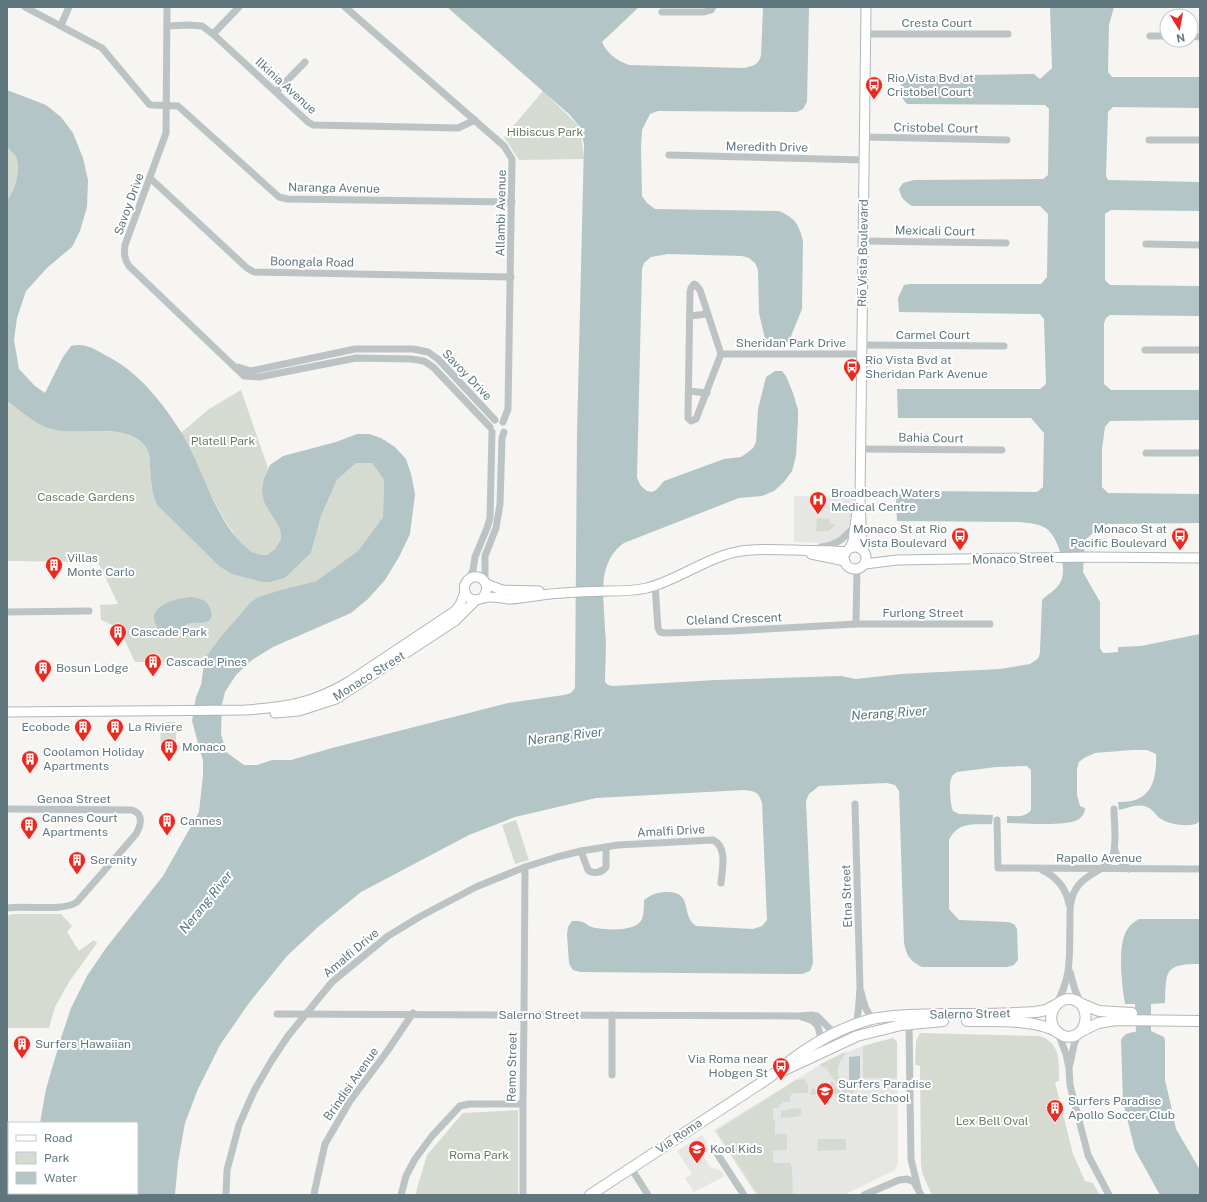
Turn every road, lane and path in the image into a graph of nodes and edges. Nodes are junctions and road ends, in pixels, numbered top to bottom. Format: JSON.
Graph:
{"nodes":[{"id":1,"x":24,"y":7,"type":"edge"},
{"id":2,"x":69,"y":7,"type":"edge"},
{"id":3,"x":168,"y":7,"type":"edge"},
{"id":4,"x":239,"y":7,"type":"edge"},
{"id":5,"x":345,"y":7,"type":"edge"},
{"id":6,"x":713,"y":7,"type":"edge"},
{"id":7,"x":866,"y":7,"type":"edge"},
{"id":8,"x":662,"y":12,"type":"dead end"},
{"id":9,"x":61,"y":25,"type":"junction"},
{"id":10,"x":167,"y":26,"type":"junction"},
{"id":11,"x":213,"y":34,"type":"junction"},
{"id":12,"x":866,"y":34,"type":"junction"},
{"id":13,"x":1008,"y":34,"type":"dead end"},
{"id":14,"x":1150,"y":36,"type":"dead end"},
{"id":15,"x":1159,"y":36,"type":"edge"},
{"id":16,"x":305,"y":62,"type":"dead end"},
{"id":17,"x":276,"y":92,"type":"junction"},
{"id":18,"x":167,"y":105,"type":"junction"},
{"id":19,"x":474,"y":120,"type":"junction"},
{"id":20,"x":864,"y":137,"type":"junction"},
{"id":21,"x":1007,"y":140,"type":"dead end"},
{"id":22,"x":1149,"y":140,"type":"dead end"},
{"id":23,"x":1200,"y":140,"type":"edge"},
{"id":24,"x":669,"y":155,"type":"dead end"},
{"id":25,"x":864,"y":160,"type":"junction"},
{"id":26,"x":150,"y":178,"type":"junction"},
{"id":27,"x":512,"y":202,"type":"junction"},
{"id":28,"x":863,"y":241,"type":"junction"},
{"id":29,"x":1006,"y":243,"type":"dead end"},
{"id":30,"x":1146,"y":244,"type":"dead end"},
{"id":31,"x":1200,"y":245,"type":"edge"},
{"id":32,"x":511,"y":277,"type":"junction"},
{"id":33,"x":707,"y":314,"type":"junction"},
{"id":34,"x":690,"y":316,"type":"junction"},
{"id":35,"x":1004,"y":346,"type":"dead end"},
{"id":36,"x":862,"y":350,"type":"junction"},
{"id":37,"x":1145,"y":350,"type":"dead end"},
{"id":38,"x":1200,"y":350,"type":"edge"},
{"id":39,"x":721,"y":354,"type":"junction"},
{"id":40,"x":232,"y":364,"type":"junction"},
{"id":41,"x":689,"y":391,"type":"junction"},
{"id":42,"x":706,"y":393,"type":"junction"},
{"id":43,"x":483,"y":408,"type":"junction"},
{"id":44,"x":476,"y":413,"type":"junction"},
{"id":45,"x":495,"y":420,"type":"junction"},
{"id":46,"x":503,"y":422,"type":"junction"},
{"id":47,"x":491,"y":429,"type":"junction"},
{"id":48,"x":504,"y":432,"type":"junction"},
{"id":49,"x":860,"y":449,"type":"junction"},
{"id":50,"x":1002,"y":450,"type":"dead end"},
{"id":51,"x":1146,"y":453,"type":"dead end"},
{"id":52,"x":1200,"y":453,"type":"edge"},
{"id":53,"x":860,"y":499,"type":"junction"},
{"id":54,"x":855,"y":526,"type":"junction"},
{"id":55,"x":796,"y":550,"type":"junction"},
{"id":56,"x":818,"y":550,"type":"junction"},
{"id":57,"x":847,"y":554,"type":"junction"},
{"id":58,"x":1200,"y":558,"type":"edge"},
{"id":59,"x":862,"y":559,"type":"junction"},
{"id":60,"x":468,"y":580,"type":"junction"},
{"id":61,"x":486,"y":583,"type":"junction"},
{"id":62,"x":655,"y":586,"type":"junction"},
{"id":63,"x":635,"y":590,"type":"junction"},
{"id":64,"x":465,"y":592,"type":"junction"},
{"id":65,"x":552,"y":593,"type":"junction"},
{"id":66,"x":479,"y":599,"type":"junction"},
{"id":67,"x":655,"y":599,"type":"junction"},
{"id":68,"x":89,"y":611,"type":"dead end"},
{"id":69,"x":7,"y":612,"type":"edge"},
{"id":70,"x":442,"y":624,"type":"junction"},
{"id":71,"x":856,"y":624,"type":"junction"},
{"id":72,"x":990,"y":624,"type":"dead end"},
{"id":73,"x":7,"y":712,"type":"edge"},
{"id":74,"x":855,"y":804,"type":"dead end"},
{"id":75,"x":7,"y":809,"type":"edge"},
{"id":76,"x":1114,"y":809,"type":"dead end"},
{"id":77,"x":998,"y":820,"type":"dead end"},
{"id":78,"x":606,"y":847,"type":"junction"},
{"id":79,"x":1114,"y":848,"type":"junction"},
{"id":80,"x":581,"y":851,"type":"junction"},
{"id":81,"x":525,"y":867,"type":"junction"},
{"id":82,"x":1039,"y":869,"type":"junction"},
{"id":83,"x":1100,"y":869,"type":"junction"},
{"id":84,"x":1129,"y":869,"type":"junction"},
{"id":85,"x":1200,"y":869,"type":"edge"},
{"id":86,"x":721,"y":883,"type":"dead end"},
{"id":87,"x":7,"y":908,"type":"edge"},
{"id":88,"x":1070,"y":914,"type":"junction"},
{"id":89,"x":1069,"y":970,"type":"junction"},
{"id":90,"x":860,"y":988,"type":"junction"},
{"id":91,"x":1056,"y":1004,"type":"junction"},
{"id":92,"x":1081,"y":1004,"type":"junction"},
{"id":93,"x":413,"y":1013,"type":"junction"},
{"id":94,"x":277,"y":1014,"type":"dead end"},
{"id":95,"x":306,"y":1014,"type":"junction"},
{"id":96,"x":1200,"y":1014,"type":"edge"},
{"id":97,"x":524,"y":1015,"type":"junction"},
{"id":98,"x":612,"y":1015,"type":"junction"},
{"id":99,"x":800,"y":1016,"type":"junction"},
{"id":100,"x":1135,"y":1016,"type":"junction"},
{"id":101,"x":1152,"y":1017,"type":"junction"},
{"id":102,"x":877,"y":1018,"type":"junction"},
{"id":103,"x":1200,"y":1021,"type":"edge"},
{"id":104,"x":856,"y":1024,"type":"junction"},
{"id":105,"x":909,"y":1024,"type":"junction"},
{"id":106,"x":895,"y":1026,"type":"joint"},
{"id":107,"x":1057,"y":1032,"type":"junction"},
{"id":108,"x":1080,"y":1032,"type":"junction"},
{"id":109,"x":836,"y":1033,"type":"junction"},
{"id":110,"x":822,"y":1036,"type":"junction"},
{"id":111,"x":841,"y":1043,"type":"junction"},
{"id":112,"x":1069,"y":1068,"type":"junction"},
{"id":113,"x":612,"y":1075,"type":"dead end"},
{"id":114,"x":770,"y":1077,"type":"junction"},
{"id":115,"x":523,"y":1104,"type":"junction"},
{"id":116,"x":718,"y":1155,"type":"dead end"},
{"id":117,"x":631,"y":1168,"type":"junction"},
{"id":118,"x":919,"y":1192,"type":"edge"},
{"id":119,"x":226,"y":1195,"type":"edge"},
{"id":120,"x":314,"y":1195,"type":"edge"},
{"id":121,"x":401,"y":1195,"type":"edge"},
{"id":122,"x":523,"y":1195,"type":"edge"},
{"id":123,"x":590,"y":1195,"type":"edge"},
{"id":124,"x":648,"y":1195,"type":"edge"},
{"id":125,"x":744,"y":1195,"type":"edge"},
{"id":126,"x":864,"y":1195,"type":"edge"},
{"id":127,"x":1109,"y":1195,"type":"edge"}],
"edges":[{"from":1,"to":9,"type":"street","name":"Naranga Avenue"},
{"from":2,"to":9,"type":"street"},
{"from":3,"to":10,"type":"street","name":"Savoy Drive"},
{"from":4,"to":11,"type":"street"},
{"from":5,"to":19,"type":"street","name":"Allambi Avenue"},
{"from":6,"to":8,"type":"street"},
{"from":7,"to":12,"type":"street","name":"Rio Vista Boulevard"},
{"from":9,"to":18,"type":"street","name":"Naranga Avenue"},
{"from":10,"to":11,"type":"street","name":"Ilkinia Avenue"},
{"from":10,"to":18,"type":"street","name":"Savoy Drive"},
{"from":11,"to":17,"type":"street","name":"Ilkinia Avenue"},
{"from":12,"to":13,"type":"street","name":"Cresta Court"},
{"from":12,"to":20,"type":"street","name":"Rio Vista Boulevard"},
{"from":14,"to":15,"type":"street"},
{"from":16,"to":17,"type":"street"},
{"from":17,"to":19,"type":"street","name":"Ilkinia Avenue"},
{"from":18,"to":26,"type":"street","name":"Savoy Drive"},
{"from":18,"to":27,"type":"street","name":"Naranga Avenue"},
{"from":19,"to":27,"type":"street","name":"Allambi Avenue"},
{"from":20,"to":21,"type":"street","name":"Cristobel Court"},
{"from":20,"to":25,"type":"street","name":"Rio Vista Boulevard"},
{"from":22,"to":23,"type":"street"},
{"from":24,"to":25,"type":"street","name":"Meredith Drive"},
{"from":25,"to":28,"type":"street","name":"Rio Vista Boulevard"},
{"from":26,"to":32,"type":"street","name":"Boongala Road"},
{"from":26,"to":40,"type":"street","name":"Savoy Drive"},
{"from":27,"to":32,"type":"street","name":"Allambi Avenue"},
{"from":28,"to":29,"type":"street","name":"Mexicali Court"},
{"from":28,"to":36,"type":"street","name":"Rio Vista Boulevard"},
{"from":30,"to":31,"type":"street"},
{"from":32,"to":46,"type":"street","name":"Allambi Avenue"},
{"from":33,"to":34,"type":"street"},
{"from":33,"to":34,"type":"street","name":"Sheridan Park Drive"},
{"from":33,"to":39,"type":"street","name":"Sheridan Park Drive"},
{"from":34,"to":41,"type":"street","name":"Sheridan Park Drive"},
{"from":35,"to":36,"type":"street","name":"Carmel Court"},
{"from":36,"to":39,"type":"street","name":"Sheridan Park Drive"},
{"from":36,"to":49,"type":"street","name":"Rio Vista Boulevard"},
{"from":37,"to":38,"type":"street"},
{"from":39,"to":42,"type":"street","name":"Sheridan Park Drive"},
{"from":40,"to":43,"type":"street","name":"Savoy Drive"},
{"from":40,"to":44,"type":"street","name":"Savoy Drive"},
{"from":41,"to":42,"type":"street"},
{"from":41,"to":42,"type":"street","name":"Sheridan Park Drive"},
{"from":43,"to":44,"type":"street"},
{"from":43,"to":45,"type":"street","name":"Savoy Drive"},
{"from":44,"to":47,"type":"street","name":"Savoy Drive"},
{"from":45,"to":46,"type":"street"},
{"from":45,"to":47,"type":"street"},
{"from":46,"to":48,"type":"street"},
{"from":47,"to":48,"type":"street"},
{"from":47,"to":60,"type":"street"},
{"from":48,"to":61,"type":"street"},
{"from":49,"to":50,"type":"street","name":"Bahia Court"},
{"from":49,"to":53,"type":"street","name":"Rio Vista Boulevard"},
{"from":51,"to":52,"type":"street"},
{"from":53,"to":54,"type":"street","name":"Rio Vista Boulevard"},
{"from":53,"to":59,"type":"street","name":"Rio Vista Boulevard"},
{"from":54,"to":56,"type":"street"},
{"from":54,"to":57,"type":"street","name":"Rio Vista Boulevard"},
{"from":55,"to":56,"type":"street"},
{"from":55,"to":57,"type":"street"},
{"from":55,"to":62,"type":"street"},
{"from":56,"to":57,"type":"street"},
{"from":57,"to":59,"type":"street","name":"Monaco Street"},
{"from":57,"to":59,"type":"street"},
{"from":58,"to":59,"type":"street","name":"Monaco Street"},
{"from":59,"to":71,"type":"street","name":"Rio Vista Boulevard"},
{"from":60,"to":61,"type":"street"},
{"from":60,"to":64,"type":"street"},
{"from":61,"to":65,"type":"street"},
{"from":61,"to":66,"type":"street"},
{"from":62,"to":63,"type":"street"},
{"from":62,"to":67,"type":"street","name":"Cleland Crescent"},
{"from":63,"to":65,"type":"street"},
{"from":63,"to":67,"type":"street"},
{"from":64,"to":66,"type":"street"},
{"from":64,"to":70,"type":"street","name":"Monaco Street"},
{"from":65,"to":66,"type":"street"},
{"from":66,"to":70,"type":"street","name":"Monaco Street"},
{"from":67,"to":71,"type":"street","name":"Cleland Crescent"},
{"from":68,"to":69,"type":"street"},
{"from":70,"to":73,"type":"street","name":"Monaco Street"},
{"from":71,"to":72,"type":"street","name":"Furlong Street"},
{"from":74,"to":90,"type":"street","name":"Etna Street"},
{"from":75,"to":87,"type":"street","name":"Genoa Street"},
{"from":76,"to":79,"type":"street"},
{"from":77,"to":82,"type":"street","name":"Rapallo Avenue"},
{"from":78,"to":80,"type":"street","name":"Amalfi Drive"},
{"from":78,"to":80,"type":"street"},
{"from":78,"to":86,"type":"street","name":"Amalfi Drive"},
{"from":79,"to":83,"type":"street"},
{"from":79,"to":84,"type":"street"},
{"from":80,"to":81,"type":"street","name":"Amalfi Drive"},
{"from":81,"to":95,"type":"street","name":"Amalfi Drive"},
{"from":81,"to":97,"type":"street","name":"Remo Street"},
{"from":82,"to":83,"type":"street","name":"Rapallo Avenue"},
{"from":82,"to":88,"type":"street"},
{"from":83,"to":84,"type":"street","name":"Rapallo Avenue"},
{"from":83,"to":88,"type":"street"},
{"from":84,"to":85,"type":"street","name":"Rapallo Avenue"},
{"from":88,"to":89,"type":"street"},
{"from":89,"to":91,"type":"street"},
{"from":89,"to":92,"type":"street"},
{"from":90,"to":102,"type":"street","name":"Etna Street"},
{"from":90,"to":104,"type":"street","name":"Etna Street"},
{"from":91,"to":92,"type":"main road"},
{"from":91,"to":102,"type":"main road","name":"Salerno Street"},
{"from":91,"to":107,"type":"main road"},
{"from":92,"to":100,"type":"main road"},
{"from":92,"to":108,"type":"main road"},
{"from":93,"to":95,"type":"street","name":"Salerno Street"},
{"from":93,"to":97,"type":"street","name":"Salerno Street"},
{"from":93,"to":120,"type":"street","name":"Brindisi Avenue"},
{"from":94,"to":95,"type":"street","name":"Salerno Street"},
{"from":95,"to":119,"type":"street","name":"Amalfi Drive"},
{"from":96,"to":101,"type":"main road"},
{"from":97,"to":98,"type":"street","name":"Salerno Street"},
{"from":97,"to":115,"type":"street","name":"Remo Street"},
{"from":98,"to":99,"type":"street","name":"Salerno Street"},
{"from":98,"to":113,"type":"street"},
{"from":99,"to":109,"type":"street","name":"Salerno Street"},
{"from":99,"to":110,"type":"street","name":"Salerno Street"},
{"from":100,"to":101,"type":"main road"},
{"from":100,"to":108,"type":"main road"},
{"from":101,"to":103,"type":"main road"},
{"from":102,"to":104,"type":"main road","name":"Via Roma"},
{"from":104,"to":109,"type":"main road","name":"Via Roma"},
{"from":105,"to":106,"type":"main road","name":"Salerno Street"},
{"from":105,"to":107,"type":"main road","name":"Salerno Street"},
{"from":105,"to":118,"type":"street"},
{"from":106,"to":111,"type":"main road","name":"Via Roma"},
{"from":107,"to":108,"type":"main road"},
{"from":107,"to":112,"type":"street"},
{"from":108,"to":112,"type":"street"},
{"from":109,"to":110,"type":"main road","name":"Via Roma"},
{"from":110,"to":111,"type":"street","name":"Salerno Street"},
{"from":110,"to":114,"type":"main road","name":"Via Roma"},
{"from":111,"to":114,"type":"main road","name":"Via Roma"},
{"from":112,"to":127,"type":"street"},
{"from":114,"to":117,"type":"main road","name":"Via Roma"},
{"from":115,"to":121,"type":"street"},
{"from":115,"to":122,"type":"street","name":"Remo Street"},
{"from":116,"to":125,"type":"street"},
{"from":117,"to":123,"type":"main road","name":"Via Roma"},
{"from":117,"to":124,"type":"street"},
{"from":118,"to":126,"type":"street"}]}
